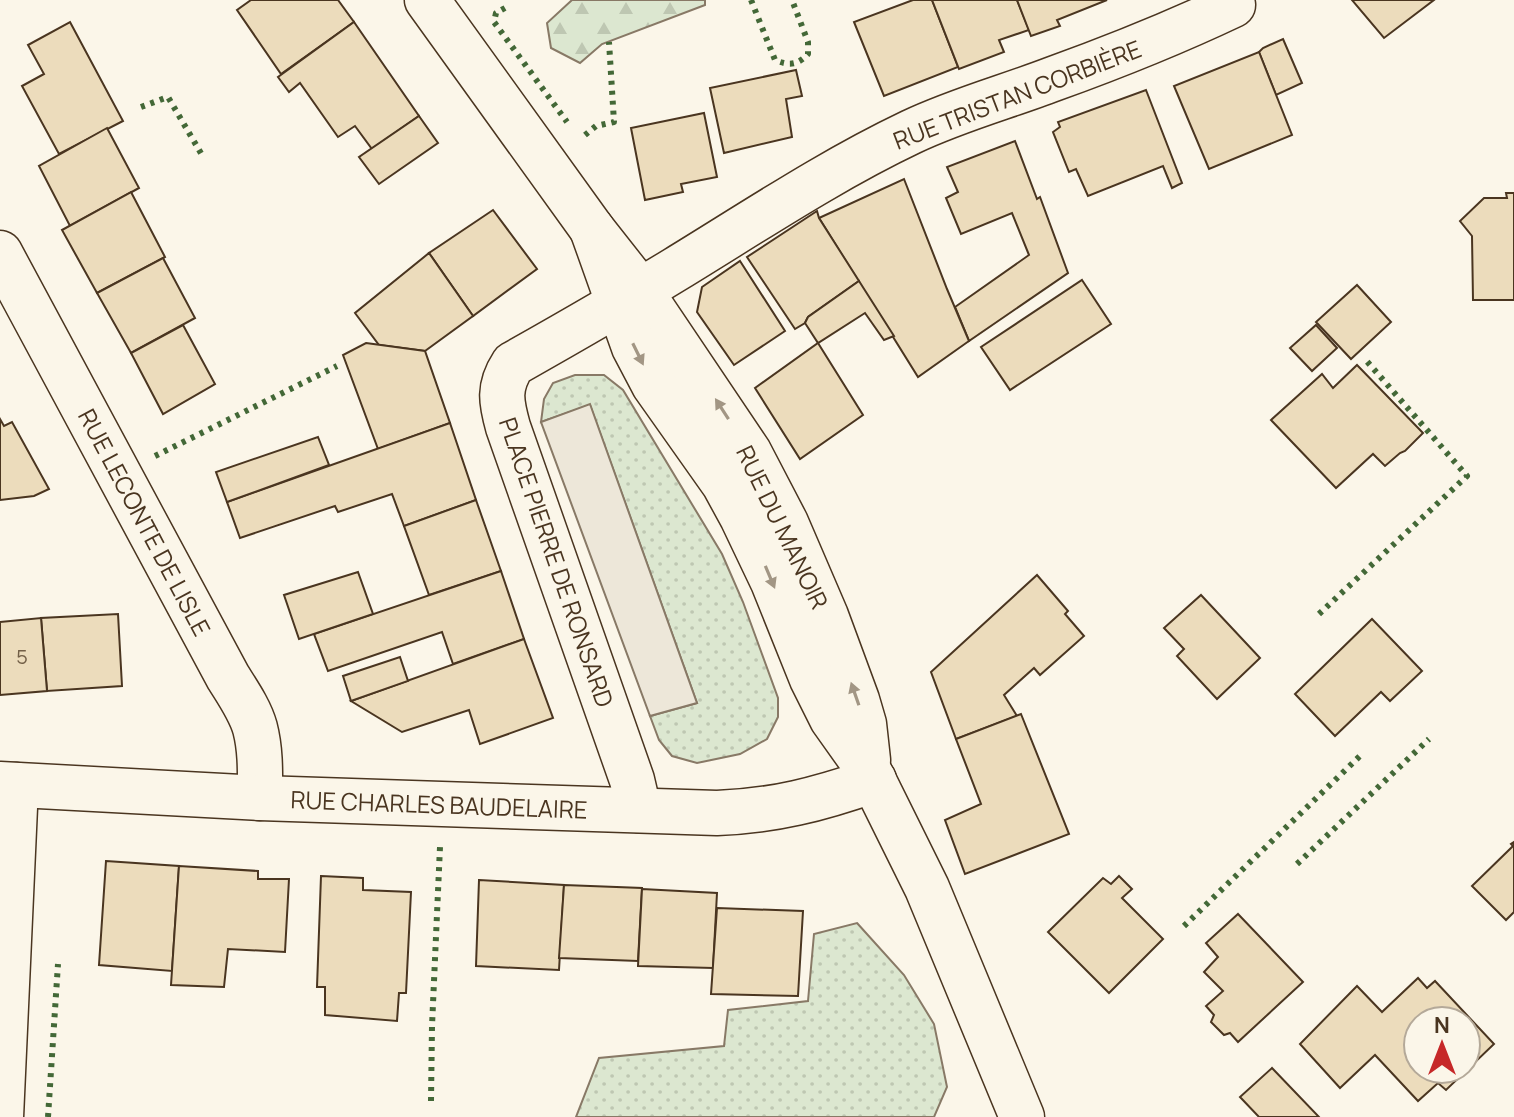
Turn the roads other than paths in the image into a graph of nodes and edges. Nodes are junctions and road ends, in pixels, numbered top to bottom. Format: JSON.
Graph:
{"nodes":[{"id":1,"x":427,"y":0,"type":"edge"},
{"id":2,"x":1233,"y":5,"type":"dead end"},
{"id":3,"x":0,"y":253,"type":"edge"},
{"id":4,"x":629,"y":297,"type":"junction"},
{"id":5,"x":872,"y":776,"type":"junction"},
{"id":6,"x":8,"y":785,"type":"edge"},
{"id":7,"x":260,"y":798,"type":"junction"},
{"id":8,"x":639,"y":810,"type":"junction"},
{"id":9,"x":2,"y":1070,"type":"edge"},
{"id":10,"x":1,"y":1117,"type":"edge"},
{"id":11,"x":1022,"y":1117,"type":"edge"}],
"edges":[{"from":1,"to":4,"type":"street","name":"RUE DU MANOIR"},
{"from":2,"to":4,"type":"street","name":"RUE TRISTAN CORBIÈRE"},
{"from":3,"to":7,"type":"street","name":"RUE LECONTE DE LISLE"},
{"from":4,"to":5,"type":"street","name":"RUE DU MANOIR"},
{"from":4,"to":8,"type":"street","name":"PLACE PIERRE DE RONSARD"},
{"from":5,"to":8,"type":"street","name":"RUE CHARLES BAUDELAIRE"},
{"from":5,"to":11,"type":"street","name":"RUE DU MANOIR"},
{"from":6,"to":7,"type":"street","name":"RUE CHARLES BAUDELAIRE"},
{"from":6,"to":9,"type":"street"},
{"from":7,"to":8,"type":"street","name":"RUE CHARLES BAUDELAIRE"},
{"from":9,"to":10,"type":"street"}]}
